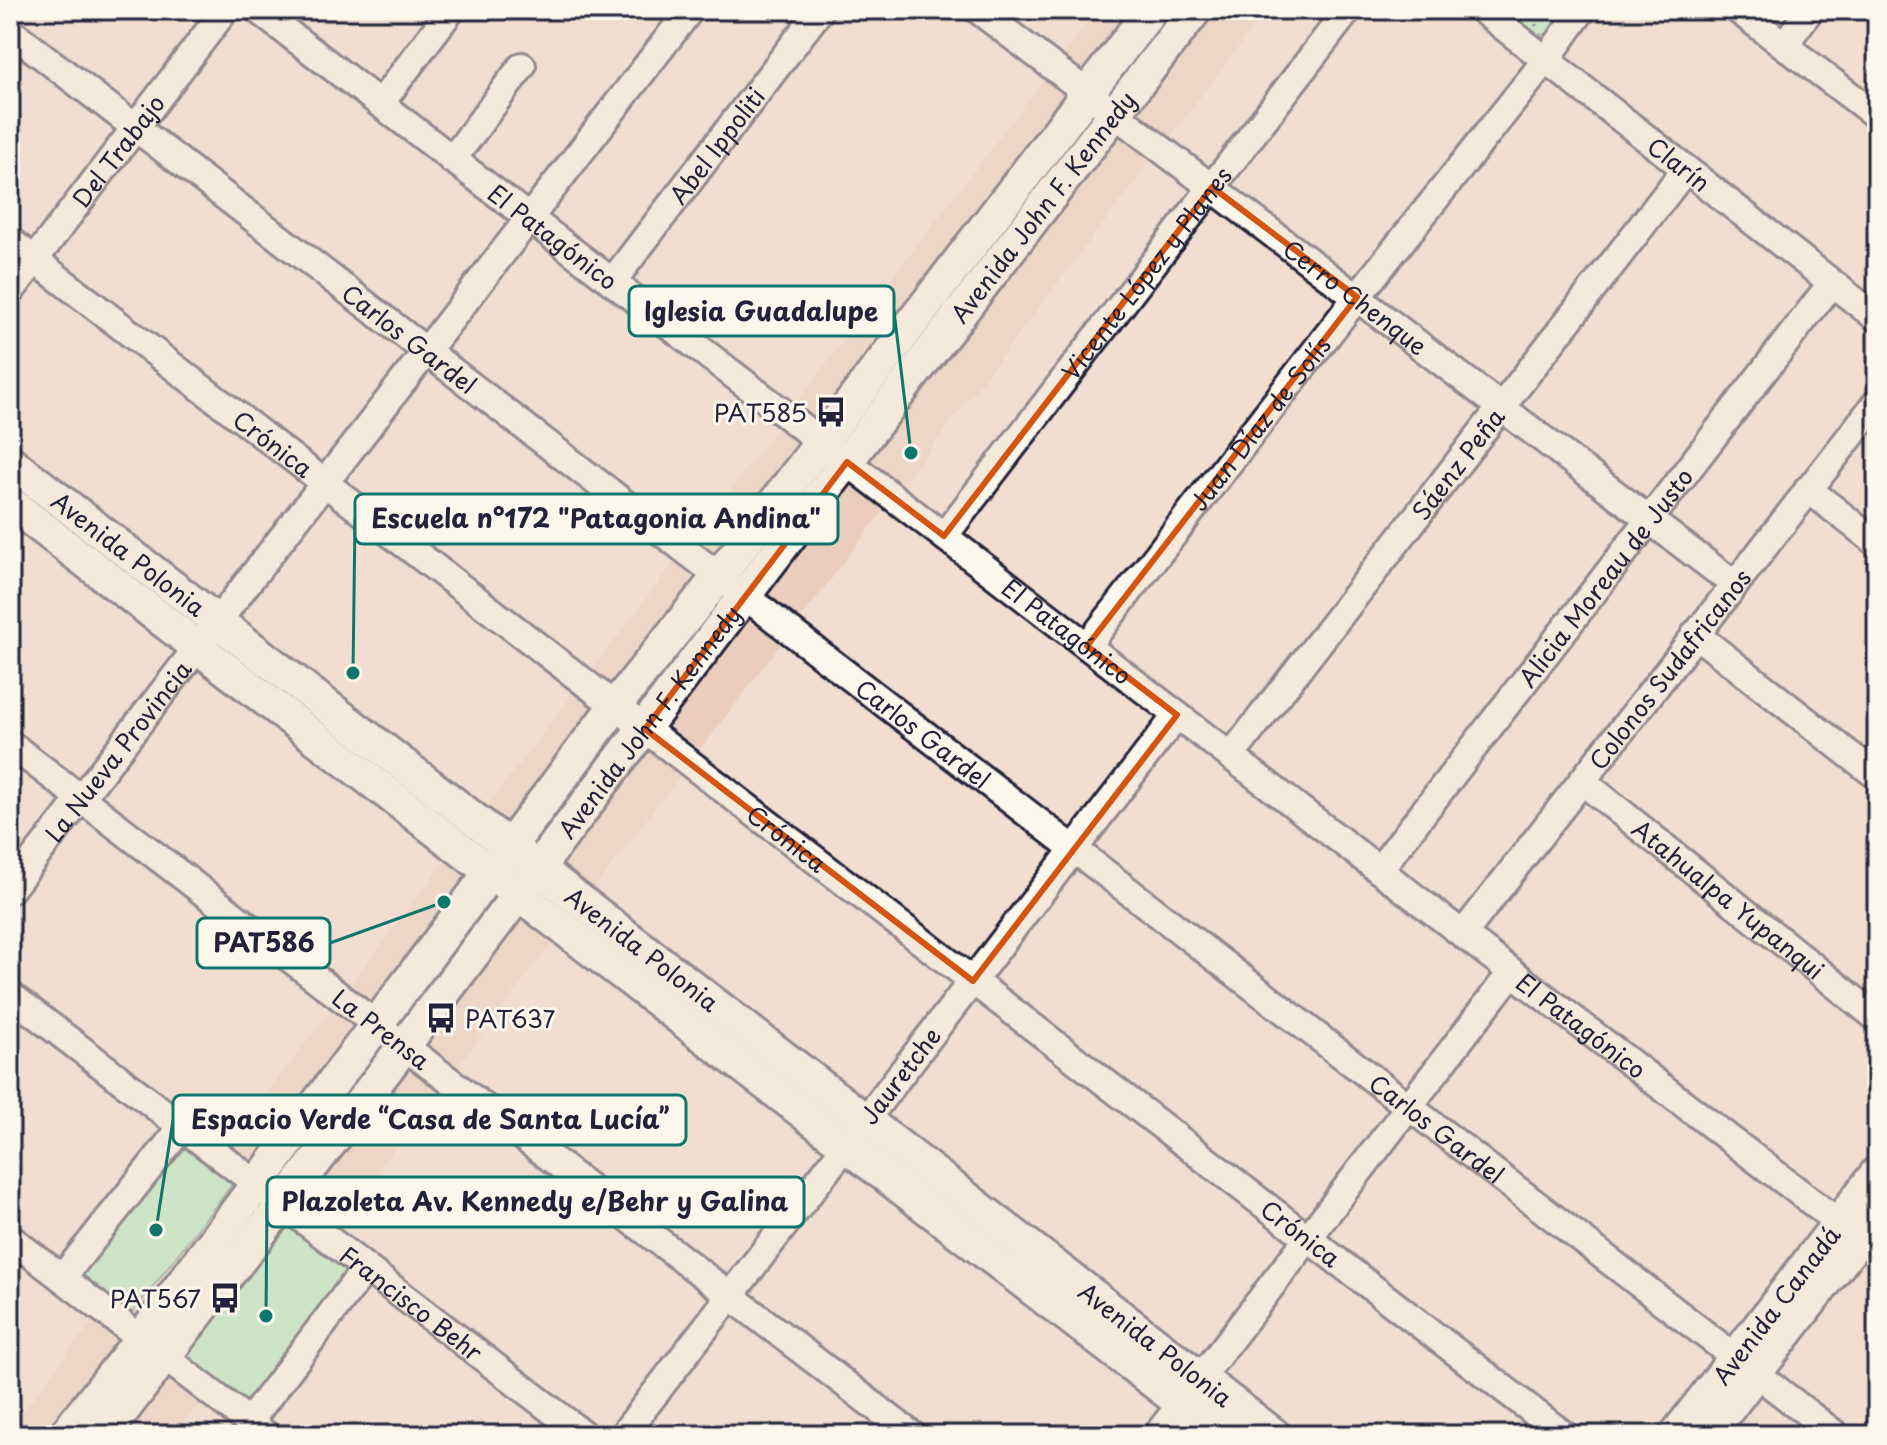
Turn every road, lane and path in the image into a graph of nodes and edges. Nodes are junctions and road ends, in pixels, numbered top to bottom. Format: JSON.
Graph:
{"nodes":[{"id":1,"x":225,"y":10,"type":"edge"},
{"id":2,"x":258,"y":10,"type":"edge"},
{"id":3,"x":451,"y":10,"type":"edge"},
{"id":4,"x":690,"y":10,"type":"edge"},
{"id":5,"x":820,"y":10,"type":"edge"},
{"id":6,"x":978,"y":10,"type":"edge"},
{"id":7,"x":1151,"y":10,"type":"edge"},
{"id":8,"x":1195,"y":10,"type":"edge"},
{"id":9,"x":1348,"y":10,"type":"edge"},
{"id":10,"x":1482,"y":10,"type":"edge"},
{"id":11,"x":1582,"y":10,"type":"edge"},
{"id":12,"x":1738,"y":10,"type":"edge"},
{"id":13,"x":1810,"y":10,"type":"edge"},
{"id":14,"x":10,"y":31,"type":"edge"},
{"id":15,"x":1784,"y":45,"type":"junction"},
{"id":16,"x":1546,"y":60,"type":"junction"},
{"id":17,"x":522,"y":66,"type":"dead end"},
{"id":18,"x":1088,"y":94,"type":"junction"},
{"id":19,"x":380,"y":104,"type":"junction"},
{"id":20,"x":1114,"y":113,"type":"junction"},
{"id":21,"x":1877,"y":116,"type":"edge"},
{"id":22,"x":135,"y":127,"type":"junction"},
{"id":23,"x":452,"y":160,"type":"junction"},
{"id":24,"x":1685,"y":170,"type":"junction"},
{"id":25,"x":1212,"y":187,"type":"junction"},
{"id":26,"x":529,"y":218,"type":"junction"},
{"id":27,"x":10,"y":241,"type":"edge"},
{"id":28,"x":35,"y":260,"type":"junction"},
{"id":29,"x":612,"y":282,"type":"junction"},
{"id":30,"x":1831,"y":284,"type":"junction"},
{"id":31,"x":10,"y":292,"type":"edge"},
{"id":32,"x":1357,"y":297,"type":"junction"},
{"id":33,"x":1877,"y":318,"type":"edge"},
{"id":34,"x":426,"y":351,"type":"junction"},
{"id":35,"x":1877,"y":402,"type":"edge"},
{"id":36,"x":1501,"y":407,"type":"junction"},
{"id":37,"x":821,"y":442,"type":"junction"},
{"id":38,"x":10,"y":462,"type":"edge"},
{"id":39,"x":847,"y":462,"type":"junction"},
{"id":40,"x":324,"y":482,"type":"junction"},
{"id":41,"x":1808,"y":489,"type":"junction"},
{"id":42,"x":10,"y":503,"type":"edge"},
{"id":43,"x":1648,"y":519,"type":"junction"},
{"id":44,"x":944,"y":536,"type":"junction"},
{"id":45,"x":1877,"y":543,"type":"edge"},
{"id":46,"x":719,"y":576,"type":"junction"},
{"id":47,"x":1734,"y":584,"type":"junction"},
{"id":48,"x":744,"y":596,"type":"junction"},
{"id":49,"x":216,"y":621,"type":"junction"},
{"id":50,"x":1695,"y":634,"type":"junction"},
{"id":51,"x":1087,"y":646,"type":"junction"},
{"id":52,"x":196,"y":648,"type":"junction"},
{"id":53,"x":615,"y":706,"type":"junction"},
{"id":54,"x":1177,"y":715,"type":"junction"},
{"id":55,"x":645,"y":729,"type":"junction"},
{"id":56,"x":10,"y":744,"type":"edge"},
{"id":57,"x":1231,"y":756,"type":"junction"},
{"id":58,"x":1877,"y":776,"type":"edge"},
{"id":59,"x":1582,"y":781,"type":"junction"},
{"id":60,"x":80,"y":797,"type":"junction"},
{"id":61,"x":510,"y":847,"type":"junction"},
{"id":62,"x":1074,"y":849,"type":"junction"},
{"id":63,"x":536,"y":867,"type":"junction"},
{"id":64,"x":1379,"y":870,"type":"junction"},
{"id":65,"x":489,"y":873,"type":"junction"},
{"id":66,"x":10,"y":890,"type":"edge"},
{"id":67,"x":516,"y":894,"type":"junction"},
{"id":68,"x":1463,"y":934,"type":"junction"},
{"id":69,"x":1512,"y":972,"type":"junction"},
{"id":70,"x":973,"y":981,"type":"junction"},
{"id":71,"x":10,"y":995,"type":"edge"},
{"id":72,"x":1877,"y":1018,"type":"edge"},
{"id":73,"x":375,"y":1023,"type":"junction"},
{"id":74,"x":404,"y":1046,"type":"junction"},
{"id":75,"x":1409,"y":1107,"type":"junction"},
{"id":76,"x":866,"y":1120,"type":"junction"},
{"id":77,"x":182,"y":1127,"type":"junction"},
{"id":78,"x":846,"y":1146,"type":"junction"},
{"id":79,"x":1877,"y":1173,"type":"edge"},
{"id":80,"x":269,"y":1194,"type":"junction"},
{"id":81,"x":1863,"y":1232,"type":"edge"},
{"id":82,"x":10,"y":1238,"type":"edge"},
{"id":83,"x":1308,"y":1238,"type":"junction"},
{"id":84,"x":366,"y":1268,"type":"junction"},
{"id":85,"x":62,"y":1278,"type":"junction"},
{"id":86,"x":731,"y":1296,"type":"junction"},
{"id":87,"x":152,"y":1348,"type":"junction"},
{"id":88,"x":1745,"y":1365,"type":"junction"},
{"id":89,"x":1191,"y":1390,"type":"junction"},
{"id":90,"x":258,"y":1429,"type":"edge"},
{"id":91,"x":65,"y":1435,"type":"edge"},
{"id":92,"x":104,"y":1435,"type":"edge"},
{"id":93,"x":584,"y":1435,"type":"edge"},
{"id":94,"x":623,"y":1435,"type":"edge"},
{"id":95,"x":912,"y":1435,"type":"edge"},
{"id":96,"x":1157,"y":1435,"type":"edge"},
{"id":97,"x":1223,"y":1435,"type":"edge"},
{"id":98,"x":1274,"y":1435,"type":"edge"},
{"id":99,"x":1564,"y":1435,"type":"edge"},
{"id":100,"x":1676,"y":1435,"type":"edge"},
{"id":101,"x":1708,"y":1435,"type":"edge"},
{"id":102,"x":1836,"y":1435,"type":"edge"}],
"edges":[{"from":1,"to":22,"type":"street","name":"Del Trabajo"},
{"from":2,"to":19,"type":"street","name":"El Patagónico"},
{"from":3,"to":19,"type":"street"},
{"from":4,"to":26,"type":"street"},
{"from":5,"to":29,"type":"street","name":"Abel Ippoliti"},
{"from":6,"to":18,"type":"street","name":"Cerro Chenque"},
{"from":7,"to":18,"type":"main road","name":"Avenida John F. Kennedy"},
{"from":8,"to":20,"type":"main road","name":"Avenida John F. Kennedy"},
{"from":9,"to":25,"type":"street","name":"Vicente López y Planes"},
{"from":10,"to":16,"type":"street","name":"Clarín"},
{"from":11,"to":16,"type":"street","name":"Juan Díaz de Solís"},
{"from":12,"to":15,"type":"street"},
{"from":13,"to":15,"type":"street"},
{"from":14,"to":22,"type":"street","name":"Carlos Gardel"},
{"from":15,"to":21,"type":"street"},
{"from":16,"to":24,"type":"street","name":"Clarín"},
{"from":16,"to":32,"type":"street","name":"Juan Díaz de Solís"},
{"from":17,"to":23,"type":"street"},
{"from":18,"to":20,"type":"street","name":"Cerro Chenque"},
{"from":18,"to":37,"type":"main road","name":"Avenida John F. Kennedy"},
{"from":19,"to":23,"type":"street","name":"El Patagónico"},
{"from":20,"to":25,"type":"street","name":"Cerro Chenque"},
{"from":20,"to":39,"type":"main road","name":"Avenida John F. Kennedy"},
{"from":22,"to":28,"type":"street","name":"Del Trabajo"},
{"from":22,"to":34,"type":"street","name":"Carlos Gardel"},
{"from":23,"to":26,"type":"street","name":"El Patagónico"},
{"from":24,"to":30,"type":"street","name":"Clarín"},
{"from":24,"to":36,"type":"street","name":"Sáenz Peña"},
{"from":25,"to":32,"type":"street","name":"Cerro Chenque"},
{"from":25,"to":44,"type":"street","name":"Vicente López y Planes"},
{"from":26,"to":29,"type":"street","name":"El Patagónico"},
{"from":26,"to":34,"type":"street"},
{"from":27,"to":28,"type":"street","name":"Crónica"},
{"from":28,"to":31,"type":"street","name":"Del Trabajo"},
{"from":28,"to":40,"type":"street","name":"Crónica"},
{"from":29,"to":37,"type":"street","name":"El Patagónico"},
{"from":30,"to":33,"type":"street","name":"Clarín"},
{"from":30,"to":43,"type":"street","name":"Alicia Moreau de Justo"},
{"from":32,"to":36,"type":"street","name":"Cerro Chenque"},
{"from":32,"to":51,"type":"street","name":"Juan Díaz de Solís"},
{"from":34,"to":40,"type":"street"},
{"from":34,"to":46,"type":"street","name":"Carlos Gardel"},
{"from":35,"to":41,"type":"street","name":"Colonos Sudafricanos"},
{"from":36,"to":43,"type":"street","name":"Cerro Chenque"},
{"from":36,"to":57,"type":"street","name":"Sáenz Peña"},
{"from":37,"to":39,"type":"street","name":"El Patagónico"},
{"from":37,"to":46,"type":"main road","name":"Avenida John F. Kennedy"},
{"from":38,"to":49,"type":"main road","name":"Avenida Polonia"},
{"from":39,"to":44,"type":"street","name":"El Patagónico"},
{"from":39,"to":48,"type":"main road","name":"Avenida John F. Kennedy"},
{"from":40,"to":49,"type":"street"},
{"from":40,"to":53,"type":"street","name":"Crónica"},
{"from":41,"to":45,"type":"street"},
{"from":41,"to":47,"type":"street","name":"Colonos Sudafricanos"},
{"from":42,"to":52,"type":"main road","name":"Avenida Polonia"},
{"from":43,"to":47,"type":"street","name":"Cerro Chenque"},
{"from":43,"to":64,"type":"street","name":"Alicia Moreau de Justo"},
{"from":44,"to":51,"type":"street","name":"El Patagónico"},
{"from":46,"to":48,"type":"street","name":"Carlos Gardel"},
{"from":46,"to":53,"type":"main road","name":"Avenida John F. Kennedy"},
{"from":47,"to":50,"type":"street","name":"Colonos Sudafricanos"},
{"from":48,"to":55,"type":"main road","name":"Avenida John F. Kennedy"},
{"from":48,"to":62,"type":"street","name":"Carlos Gardel"},
{"from":49,"to":52,"type":"street","name":"La Nueva Provincia"},
{"from":49,"to":61,"type":"main road","name":"Avenida Polonia"},
{"from":50,"to":58,"type":"street"},
{"from":50,"to":59,"type":"street","name":"Colonos Sudafricanos"},
{"from":51,"to":54,"type":"street","name":"El Patagónico"},
{"from":52,"to":60,"type":"street","name":"La Nueva Provincia"},
{"from":52,"to":65,"type":"main road","name":"Avenida Polonia"},
{"from":53,"to":55,"type":"street","name":"Crónica"},
{"from":53,"to":61,"type":"main road","name":"Avenida John F. Kennedy"},
{"from":54,"to":57,"type":"street","name":"El Patagónico"},
{"from":54,"to":62,"type":"street","name":"Jauretche"},
{"from":55,"to":63,"type":"main road","name":"Avenida John F. Kennedy"},
{"from":55,"to":70,"type":"street","name":"Crónica"},
{"from":56,"to":60,"type":"street","name":"La Prensa"},
{"from":57,"to":64,"type":"street","name":"El Patagónico"},
{"from":59,"to":68,"type":"street","name":"Colonos Sudafricanos"},
{"from":59,"to":72,"type":"street","name":"Atahualpa Yupanqui"},
{"from":60,"to":66,"type":"street","name":"La Nueva Provincia"},
{"from":60,"to":73,"type":"street","name":"La Prensa"},
{"from":61,"to":63,"type":"main road","name":"Avenida Polonia"},
{"from":61,"to":65,"type":"main road","name":"Avenida John F. Kennedy"},
{"from":62,"to":70,"type":"street","name":"Jauretche"},
{"from":62,"to":75,"type":"street","name":"Carlos Gardel"},
{"from":63,"to":67,"type":"main road","name":"Avenida John F. Kennedy"},
{"from":63,"to":76,"type":"main road","name":"Avenida Polonia"},
{"from":64,"to":68,"type":"street","name":"El Patagónico"},
{"from":65,"to":67,"type":"main road","name":"Avenida Polonia"},
{"from":65,"to":73,"type":"main road","name":"Avenida John F. Kennedy"},
{"from":67,"to":74,"type":"main road","name":"Avenida John F. Kennedy"},
{"from":67,"to":78,"type":"main road","name":"Avenida Polonia"},
{"from":68,"to":69,"type":"street","name":"El Patagónico"},
{"from":69,"to":75,"type":"street"},
{"from":69,"to":81,"type":"street","name":"El Patagónico"},
{"from":70,"to":76,"type":"street","name":"Jauretche"},
{"from":70,"to":83,"type":"street","name":"Crónica"},
{"from":71,"to":77,"type":"street","name":"Francisco Behr"},
{"from":73,"to":74,"type":"street","name":"La Prensa"},
{"from":73,"to":80,"type":"main road","name":"Avenida John F. Kennedy"},
{"from":74,"to":80,"type":"main road","name":"Avenida John F. Kennedy"},
{"from":74,"to":86,"type":"street","name":"La Prensa"},
{"from":75,"to":83,"type":"street"},
{"from":75,"to":88,"type":"street","name":"Carlos Gardel"},
{"from":76,"to":78,"type":"street","name":"Jauretche"},
{"from":76,"to":89,"type":"main road","name":"Avenida Polonia"},
{"from":77,"to":80,"type":"street","name":"Francisco Behr"},
{"from":77,"to":85,"type":"street"},
{"from":78,"to":86,"type":"street","name":"Jauretche"},
{"from":78,"to":89,"type":"main road","name":"Avenida Polonia"},
{"from":79,"to":81,"type":"main road","name":"Avenida Canadá"},
{"from":80,"to":84,"type":"street","name":"Francisco Behr"},
{"from":80,"to":87,"type":"main road","name":"Avenida John F. Kennedy"},
{"from":81,"to":88,"type":"main road","name":"Avenida Canadá"},
{"from":82,"to":85,"type":"street"},
{"from":83,"to":89,"type":"street"},
{"from":83,"to":99,"type":"street","name":"Crónica"},
{"from":84,"to":90,"type":"street"},
{"from":84,"to":93,"type":"street","name":"Francisco Behr"},
{"from":85,"to":87,"type":"street"},
{"from":86,"to":94,"type":"street","name":"Jauretche"},
{"from":86,"to":95,"type":"street","name":"La Prensa"},
{"from":87,"to":90,"type":"street"},
{"from":87,"to":91,"type":"main road","name":"Avenida John F. Kennedy"},
{"from":87,"to":92,"type":"main road","name":"Avenida John F. Kennedy"},
{"from":88,"to":100,"type":"main road","name":"Avenida Canadá"},
{"from":88,"to":101,"type":"main road","name":"Avenida Canadá"},
{"from":88,"to":102,"type":"street","name":"Carlos Gardel"},
{"from":89,"to":96,"type":"street"},
{"from":89,"to":97,"type":"main road","name":"Avenida Polonia"},
{"from":89,"to":98,"type":"main road","name":"Avenida Polonia"}]}
